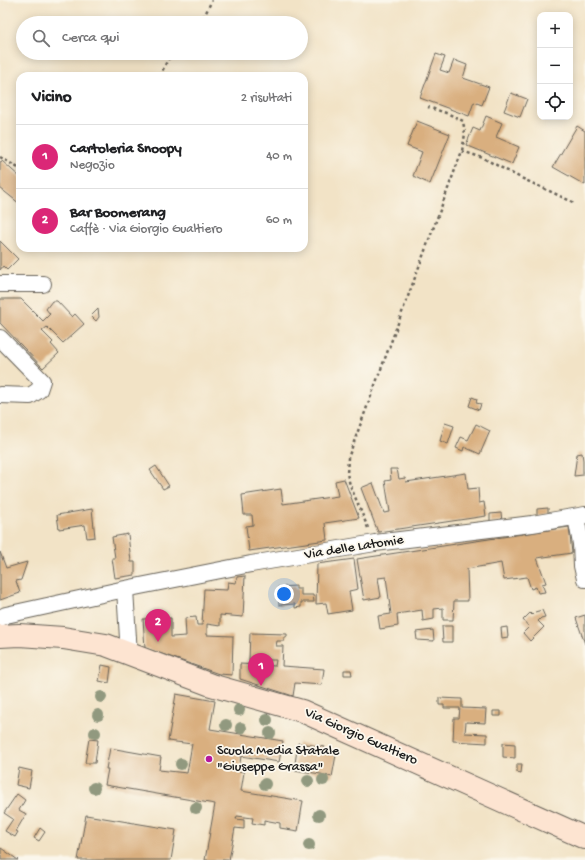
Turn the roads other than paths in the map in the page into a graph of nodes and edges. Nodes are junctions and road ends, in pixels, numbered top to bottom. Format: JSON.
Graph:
{"nodes":[{"id":1,"x":0,"y":284,"type":"edge"},
{"id":2,"x":43,"y":284,"type":"dead end"},
{"id":3,"x":0,"y":338,"type":"edge"},
{"id":4,"x":0,"y":395,"type":"edge"},
{"id":5,"x":580,"y":516,"type":"edge"},
{"id":6,"x":585,"y":579,"type":"edge"},
{"id":7,"x":125,"y":589,"type":"junction"},
{"id":8,"x":0,"y":618,"type":"edge"},
{"id":9,"x":0,"y":636,"type":"edge"},
{"id":10,"x":129,"y":655,"type":"junction"},
{"id":11,"x":585,"y":838,"type":"edge"}],
"edges":[{"from":1,"to":2,"type":"street"},
{"from":3,"to":4,"type":"street"},
{"from":5,"to":6,"type":"street"},
{"from":5,"to":7,"type":"street","name":"Via delle Latomie"},
{"from":7,"to":8,"type":"street","name":"Via delle Latomie"},
{"from":7,"to":10,"type":"street"},
{"from":9,"to":10,"type":"street","name":"Via Giorgio Gualtiero"},
{"from":10,"to":11,"type":"street","name":"Via Giorgio Gualtiero"}]}
